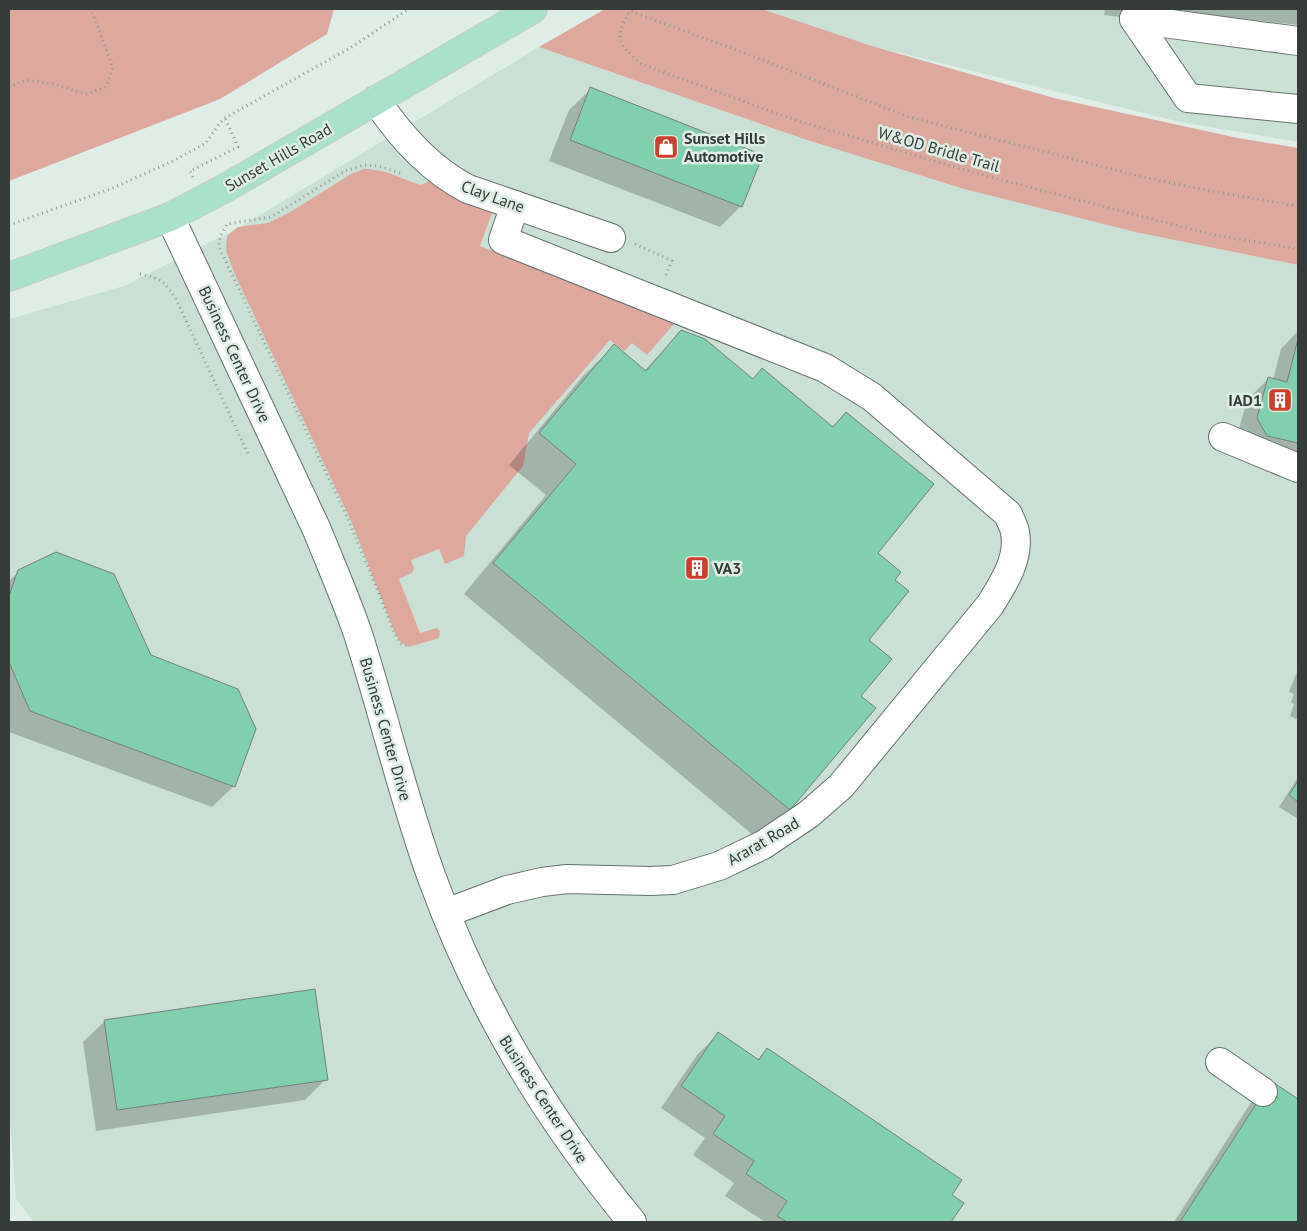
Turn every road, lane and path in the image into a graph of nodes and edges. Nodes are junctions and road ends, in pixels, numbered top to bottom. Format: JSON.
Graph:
{"nodes":[{"id":1,"x":91,"y":9,"type":"edge"},
{"id":2,"x":409,"y":9,"type":"edge"},
{"id":3,"x":534,"y":9,"type":"edge"},
{"id":4,"x":1298,"y":41,"type":"edge"},
{"id":5,"x":9,"y":87,"type":"edge"},
{"id":6,"x":376,"y":100,"type":"junction"},
{"id":7,"x":1298,"y":110,"type":"edge"},
{"id":8,"x":225,"y":118,"type":"junction"},
{"id":9,"x":438,"y":170,"type":"junction"},
{"id":10,"x":194,"y":179,"type":"dead end"},
{"id":11,"x":516,"y":205,"type":"junction"},
{"id":12,"x":1298,"y":206,"type":"edge"},
{"id":13,"x":170,"y":217,"type":"junction"},
{"id":14,"x":9,"y":225,"type":"edge"},
{"id":15,"x":620,"y":239,"type":"joint"},
{"id":16,"x":1298,"y":249,"type":"edge"},
{"id":17,"x":140,"y":274,"type":"dead end"},
{"id":18,"x":9,"y":277,"type":"edge"},
{"id":19,"x":664,"y":279,"type":"dead end"},
{"id":20,"x":1223,"y":437,"type":"dead end"},
{"id":21,"x":249,"y":456,"type":"dead end"},
{"id":22,"x":1298,"y":468,"type":"edge"},
{"id":23,"x":408,"y":646,"type":"dead end"},
{"id":24,"x":446,"y":913,"type":"junction"},
{"id":25,"x":1220,"y":1062,"type":"dead end"},
{"id":26,"x":1264,"y":1092,"type":"dead end"},
{"id":27,"x":632,"y":1222,"type":"edge"}],
"edges":[{"from":1,"to":5,"type":"path"},
{"from":2,"to":8,"type":"path"},
{"from":3,"to":6,"type":"main road","name":"Sunset Hills Road"},
{"from":4,"to":7,"type":"street"},
{"from":6,"to":9,"type":"street","name":"Clay Lane"},
{"from":6,"to":13,"type":"main road","name":"Sunset Hills Road"},
{"from":8,"to":10,"type":"path"},
{"from":8,"to":14,"type":"path"},
{"from":9,"to":11,"type":"street","name":"Clay Lane"},
{"from":9,"to":23,"type":"path"},
{"from":11,"to":15,"type":"street","name":"Clay Lane"},
{"from":11,"to":24,"type":"street","name":"Ararat Road"},
{"from":12,"to":16,"type":"path","name":"W&OD Bridle Trail"},
{"from":13,"to":18,"type":"main road","name":"Sunset Hills Road"},
{"from":13,"to":24,"type":"street","name":"Business Center Drive"},
{"from":15,"to":19,"type":"path"},
{"from":17,"to":21,"type":"path"},
{"from":20,"to":22,"type":"street"},
{"from":24,"to":27,"type":"street","name":"Business Center Drive"},
{"from":25,"to":26,"type":"street"}]}
